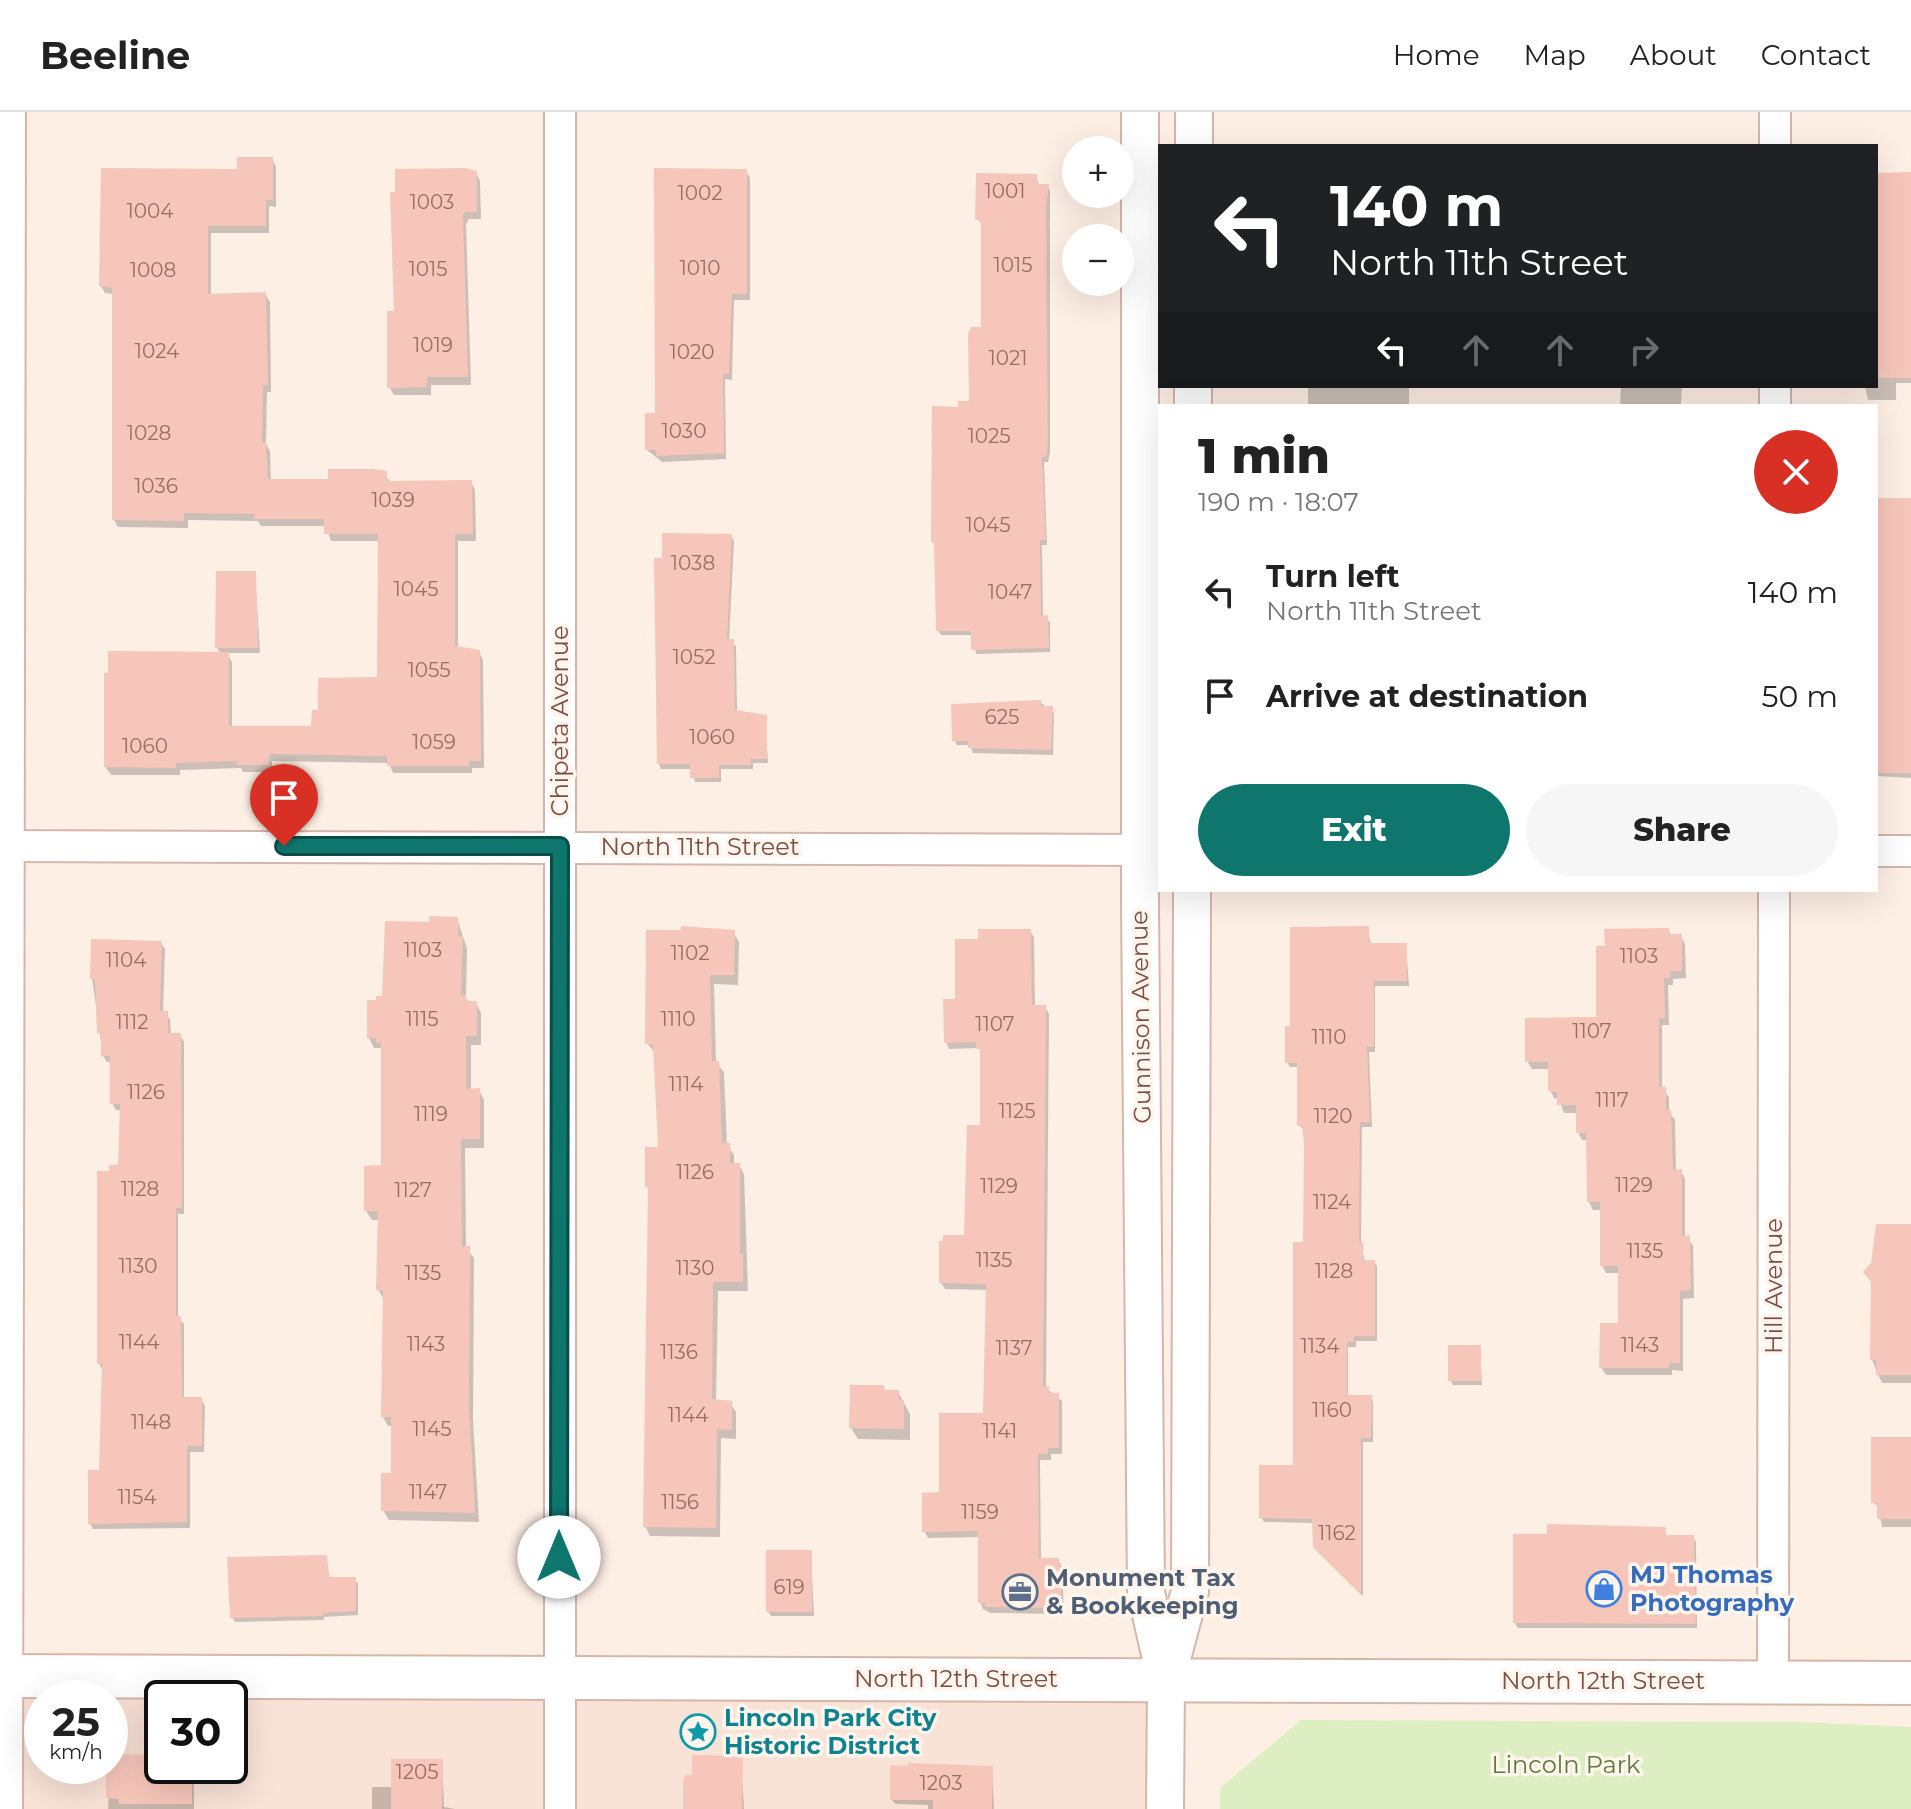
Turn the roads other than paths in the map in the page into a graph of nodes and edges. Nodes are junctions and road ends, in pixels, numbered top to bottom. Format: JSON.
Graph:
{"nodes":[{"id":1,"x":10,"y":112,"type":"edge"},
{"id":2,"x":560,"y":112,"type":"edge"},
{"id":3,"x":1140,"y":112,"type":"edge"},
{"id":4,"x":1194,"y":112,"type":"edge"},
{"id":5,"x":1775,"y":112,"type":"edge"},
{"id":6,"x":1194,"y":144,"type":"edge"},
{"id":7,"x":1775,"y":144,"type":"edge"},
{"id":8,"x":4,"y":846,"type":"edge"},
{"id":9,"x":560,"y":846,"type":"junction"},
{"id":10,"x":1150,"y":850,"type":"edge"},
{"id":11,"x":1878,"y":851,"type":"edge"},
{"id":12,"x":1911,"y":851,"type":"edge"},
{"id":13,"x":1192,"y":892,"type":"edge"},
{"id":14,"x":1774,"y":892,"type":"edge"},
{"id":15,"x":4,"y":1676,"type":"edge"},
{"id":16,"x":559,"y":1678,"type":"junction"},
{"id":17,"x":1166,"y":1680,"type":"junction"},
{"id":18,"x":1773,"y":1683,"type":"junction"},
{"id":19,"x":1911,"y":1683,"type":"edge"},
{"id":20,"x":7,"y":1809,"type":"edge"},
{"id":21,"x":560,"y":1809,"type":"edge"},
{"id":22,"x":1165,"y":1809,"type":"edge"}],
"edges":[{"from":1,"to":8,"type":"street"},
{"from":2,"to":9,"type":"street","name":"Chipeta Avenue"},
{"from":3,"to":10,"type":"street","name":"Gunnison Avenue"},
{"from":4,"to":6,"type":"street"},
{"from":5,"to":7,"type":"street"},
{"from":8,"to":9,"type":"street","name":"North 11th Street"},
{"from":8,"to":15,"type":"street"},
{"from":9,"to":10,"type":"street","name":"North 11th Street"},
{"from":9,"to":16,"type":"street","name":"Chipeta Avenue"},
{"from":10,"to":17,"type":"street","name":"Gunnison Avenue"},
{"from":11,"to":12,"type":"street"},
{"from":13,"to":17,"type":"street","name":"Gunnison Avenue"},
{"from":14,"to":18,"type":"street","name":"Hill Avenue"},
{"from":15,"to":16,"type":"main road","name":"North 12th Street"},
{"from":15,"to":20,"type":"street"},
{"from":16,"to":17,"type":"main road","name":"North 12th Street"},
{"from":16,"to":21,"type":"street","name":"Chipeta Avenue"},
{"from":17,"to":18,"type":"main road","name":"North 12th Street"},
{"from":17,"to":22,"type":"street","name":"Gunnison Avenue"},
{"from":18,"to":19,"type":"main road","name":"North 12th Street"}]}
